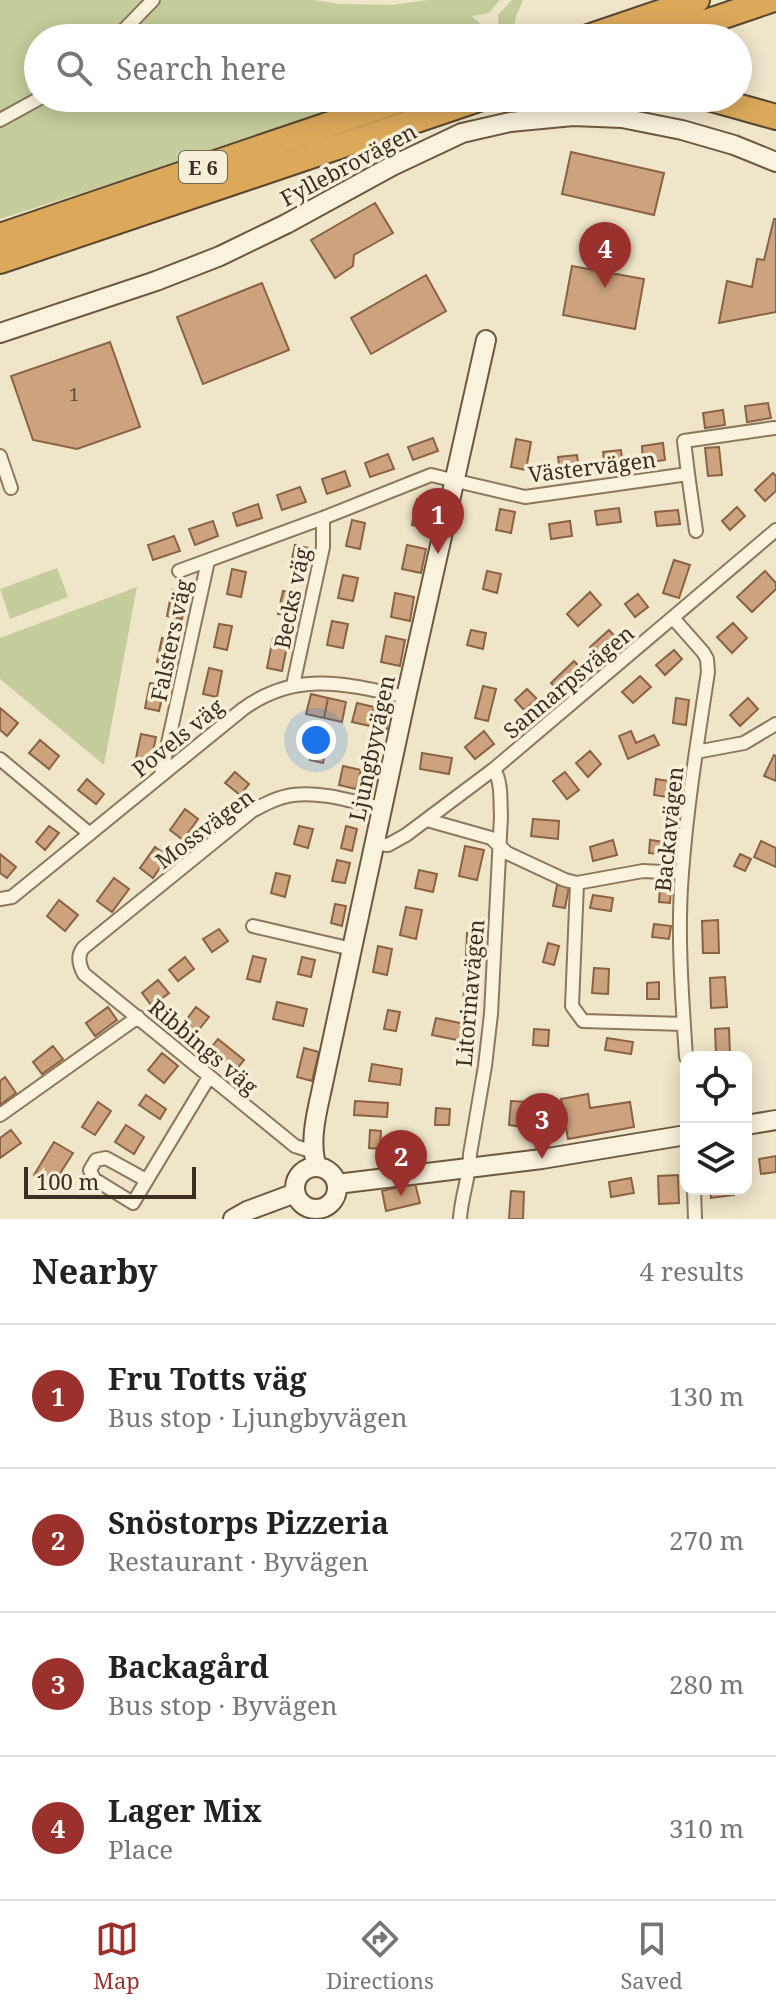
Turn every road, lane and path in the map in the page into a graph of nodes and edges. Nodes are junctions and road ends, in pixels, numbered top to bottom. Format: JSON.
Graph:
{"nodes":[{"id":1,"x":153,"y":0,"type":"edge"},
{"id":2,"x":697,"y":0,"type":"edge"},
{"id":3,"x":771,"y":0,"type":"edge"},
{"id":4,"x":130,"y":24,"type":"edge"},
{"id":5,"x":626,"y":24,"type":"edge"},
{"id":6,"x":700,"y":24,"type":"edge"},
{"id":7,"x":24,"y":107,"type":"edge"},
{"id":8,"x":752,"y":110,"type":"edge"},
{"id":9,"x":366,"y":112,"type":"edge"},
{"id":10,"x":441,"y":112,"type":"edge"},
{"id":11,"x":776,"y":117,"type":"edge"},
{"id":12,"x":0,"y":120,"type":"edge"},
{"id":13,"x":776,"y":162,"type":"edge"},
{"id":14,"x":0,"y":236,"type":"edge"},
{"id":15,"x":0,"y":261,"type":"edge"},
{"id":16,"x":0,"y":333,"type":"edge"},
{"id":17,"x":486,"y":340,"type":"dead end"},
{"id":18,"x":774,"y":428,"type":"edge"},
{"id":19,"x":0,"y":456,"type":"edge"},
{"id":20,"x":688,"y":474,"type":"junction"},
{"id":21,"x":454,"y":480,"type":"junction"},
{"id":22,"x":11,"y":488,"type":"dead end"},
{"id":23,"x":323,"y":518,"type":"junction"},
{"id":24,"x":776,"y":530,"type":"edge"},
{"id":25,"x":696,"y":531,"type":"dead end"},
{"id":26,"x":208,"y":561,"type":"junction"},
{"id":27,"x":179,"y":571,"type":"dead end"},
{"id":28,"x":673,"y":618,"type":"junction"},
{"id":29,"x":293,"y":685,"type":"junction"},
{"id":30,"x":406,"y":697,"type":"junction"},
{"id":31,"x":776,"y":724,"type":"edge"},
{"id":32,"x":696,"y":752,"type":"junction"},
{"id":33,"x":0,"y":759,"type":"edge"},
{"id":34,"x":494,"y":769,"type":"junction"},
{"id":35,"x":161,"y":775,"type":"junction"},
{"id":36,"x":382,"y":808,"type":"junction"},
{"id":37,"x":427,"y":820,"type":"junction"},
{"id":38,"x":90,"y":834,"type":"junction"},
{"id":39,"x":375,"y":844,"type":"junction"},
{"id":40,"x":500,"y":846,"type":"junction"},
{"id":41,"x":682,"y":873,"type":"junction"},
{"id":42,"x":577,"y":883,"type":"junction"},
{"id":43,"x":1,"y":899,"type":"edge"},
{"id":44,"x":253,"y":926,"type":"dead end"},
{"id":45,"x":352,"y":949,"type":"junction"},
{"id":46,"x":79,"y":960,"type":"joint"},
{"id":47,"x":138,"y":1017,"type":"junction"},
{"id":48,"x":684,"y":1024,"type":"junction"},
{"id":49,"x":686,"y":1051,"type":"edge"},
{"id":50,"x":209,"y":1077,"type":"junction"},
{"id":51,"x":0,"y":1115,"type":"edge"},
{"id":52,"x":776,"y":1120,"type":"edge"},
{"id":53,"x":752,"y":1124,"type":"edge"},
{"id":54,"x":680,"y":1136,"type":"edge"},
{"id":55,"x":315,"y":1159,"type":"junction"},
{"id":56,"x":470,"y":1168,"type":"junction"},
{"id":57,"x":146,"y":1180,"type":"dead end"},
{"id":58,"x":337,"y":1184,"type":"junction"},
{"id":59,"x":295,"y":1190,"type":"junction"},
{"id":60,"x":694,"y":1195,"type":"edge"},
{"id":61,"x":323,"y":1214,"type":"edge"},
{"id":62,"x":233,"y":1219,"type":"edge"},
{"id":63,"x":460,"y":1219,"type":"edge"},
{"id":64,"x":695,"y":1219,"type":"edge"}],
"edges":[{"from":1,"to":4,"type":"street"},
{"from":2,"to":5,"type":"highway"},
{"from":3,"to":6,"type":"highway"},
{"from":7,"to":12,"type":"street"},
{"from":8,"to":11,"type":"highway"},
{"from":9,"to":14,"type":"highway","number":"E 6"},
{"from":10,"to":15,"type":"highway","number":"E 6"},
{"from":13,"to":16,"type":"street","name":"Fyllebrovägen"},
{"from":17,"to":21,"type":"street","name":"Ljungbyvägen"},
{"from":18,"to":20,"type":"street","name":"Västervägen"},
{"from":19,"to":22,"type":"street"},
{"from":20,"to":21,"type":"street","name":"Västervägen"},
{"from":20,"to":25,"type":"street","name":"Västervägen"},
{"from":21,"to":23,"type":"street","name":"Västervägen"},
{"from":21,"to":30,"type":"street","name":"Ljungbyvägen"},
{"from":23,"to":26,"type":"street","name":"Västervägen"},
{"from":23,"to":29,"type":"street","name":"Becks väg"},
{"from":24,"to":28,"type":"street","name":"Sannarpsvägen"},
{"from":26,"to":27,"type":"street","name":"Västervägen"},
{"from":26,"to":35,"type":"street","name":"Falsters väg"},
{"from":28,"to":32,"type":"street","name":"Backavägen"},
{"from":28,"to":34,"type":"street","name":"Sannarpsvägen"},
{"from":29,"to":30,"type":"street","name":"Povels väg"},
{"from":29,"to":35,"type":"street","name":"Povels väg"},
{"from":30,"to":36,"type":"street","name":"Ljungbyvägen"},
{"from":31,"to":32,"type":"street"},
{"from":32,"to":41,"type":"street","name":"Backavägen"},
{"from":33,"to":38,"type":"street"},
{"from":34,"to":37,"type":"street","name":"Sannarpsvägen"},
{"from":34,"to":40,"type":"street","name":"Litorinavägen"},
{"from":35,"to":38,"type":"street","name":"Povels väg"},
{"from":36,"to":39,"type":"street","name":"Ljungbyvägen"},
{"from":36,"to":46,"type":"street","name":"Mossvägen"},
{"from":37,"to":39,"type":"street","name":"Sannarpsvägen"},
{"from":37,"to":40,"type":"street"},
{"from":38,"to":43,"type":"street","name":"Povels väg"},
{"from":39,"to":45,"type":"street","name":"Ljungbyvägen"},
{"from":40,"to":42,"type":"street"},
{"from":40,"to":56,"type":"street","name":"Litorinavägen"},
{"from":41,"to":42,"type":"street"},
{"from":41,"to":48,"type":"street","name":"Backavägen"},
{"from":42,"to":48,"type":"street"},
{"from":44,"to":45,"type":"street"},
{"from":45,"to":55,"type":"street","name":"Ljungbyvägen"},
{"from":46,"to":47,"type":"street","name":"Ribbings väg"},
{"from":47,"to":50,"type":"street","name":"Ribbings väg"},
{"from":47,"to":51,"type":"street"},
{"from":48,"to":49,"type":"street","name":"Backavägen"},
{"from":50,"to":55,"type":"street","name":"Ribbings väg"},
{"from":50,"to":57,"type":"street"},
{"from":52,"to":53,"type":"street"},
{"from":54,"to":56,"type":"street"},
{"from":55,"to":58,"type":"street"},
{"from":55,"to":59,"type":"street"},
{"from":56,"to":58,"type":"street"},
{"from":56,"to":63,"type":"street","name":"Litorinavägen"},
{"from":58,"to":61,"type":"street"},
{"from":59,"to":61,"type":"street"},
{"from":59,"to":62,"type":"street"},
{"from":60,"to":64,"type":"street"}]}
